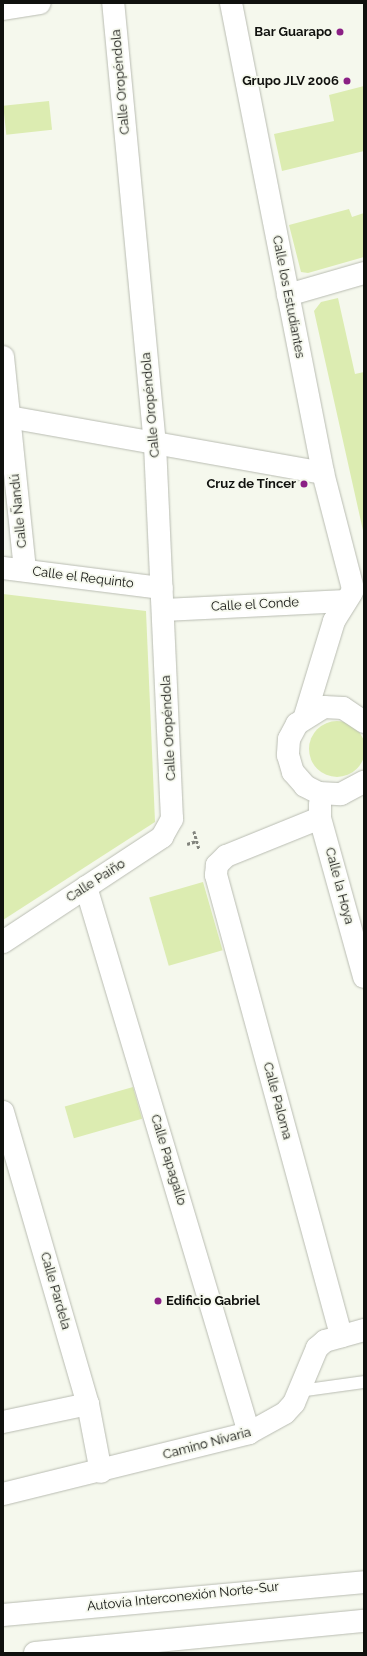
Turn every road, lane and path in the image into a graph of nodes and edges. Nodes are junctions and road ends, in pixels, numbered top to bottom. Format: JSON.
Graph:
{"nodes":[{"id":1,"x":40,"y":3,"type":"edge"},
{"id":2,"x":113,"y":3,"type":"edge"},
{"id":3,"x":231,"y":3,"type":"edge"},
{"id":4,"x":3,"y":9,"type":"edge"},
{"id":5,"x":364,"y":273,"type":"edge"},
{"id":6,"x":288,"y":295,"type":"junction"},
{"id":7,"x":3,"y":357,"type":"edge"},
{"id":8,"x":6,"y":417,"type":"edge"},
{"id":9,"x":156,"y":445,"type":"junction"},
{"id":10,"x":323,"y":472,"type":"junction"},
{"id":11,"x":3,"y":568,"type":"edge"},
{"id":12,"x":25,"y":570,"type":"junction"},
{"id":13,"x":162,"y":588,"type":"junction"},
{"id":14,"x":354,"y":593,"type":"edge"},
{"id":15,"x":164,"y":610,"type":"junction"},
{"id":16,"x":305,"y":716,"type":"junction"},
{"id":17,"x":363,"y":719,"type":"edge"},
{"id":18,"x":364,"y":782,"type":"edge"},
{"id":19,"x":319,"y":794,"type":"junction"},
{"id":20,"x":173,"y":808,"type":"junction"},
{"id":21,"x":320,"y":818,"type":"junction"},
{"id":22,"x":217,"y":865,"type":"junction"},
{"id":23,"x":86,"y":887,"type":"junction"},
{"id":24,"x":3,"y":942,"type":"edge"},
{"id":25,"x":364,"y":977,"type":"edge"},
{"id":26,"x":3,"y":1112,"type":"edge"},
{"id":27,"x":364,"y":1330,"type":"edge"},
{"id":28,"x":341,"y":1336,"type":"junction"},
{"id":29,"x":364,"y":1382,"type":"edge"},
{"id":30,"x":298,"y":1391,"type":"junction"},
{"id":31,"x":88,"y":1404,"type":"junction"},
{"id":32,"x":3,"y":1422,"type":"edge"},
{"id":33,"x":249,"y":1433,"type":"junction"},
{"id":34,"x":101,"y":1472,"type":"junction"},
{"id":35,"x":3,"y":1494,"type":"edge"},
{"id":36,"x":364,"y":1582,"type":"edge"},
{"id":37,"x":3,"y":1615,"type":"edge"},
{"id":38,"x":364,"y":1621,"type":"edge"},
{"id":39,"x":35,"y":1653,"type":"edge"}],
"edges":[{"from":1,"to":4,"type":"main road"},
{"from":2,"to":9,"type":"main road","name":"Calle Oropéndola"},
{"from":3,"to":6,"type":"main road","name":"Calle los Estudiantes"},
{"from":5,"to":6,"type":"main road"},
{"from":6,"to":10,"type":"main road","name":"Calle los Estudiantes"},
{"from":7,"to":8,"type":"main road","name":"Calle Ñandú"},
{"from":8,"to":9,"type":"main road"},
{"from":8,"to":12,"type":"main road","name":"Calle Ñandú"},
{"from":9,"to":10,"type":"main road"},
{"from":9,"to":13,"type":"main road","name":"Calle Oropéndola"},
{"from":10,"to":14,"type":"main road","name":"Calle los Estudiantes"},
{"from":11,"to":12,"type":"main road","name":"Calle el Requinto"},
{"from":12,"to":13,"type":"main road","name":"Calle el Requinto"},
{"from":13,"to":15,"type":"main road","name":"Calle Oropéndola"},
{"from":14,"to":15,"type":"main road","name":"Calle el Conde"},
{"from":14,"to":16,"type":"main road"},
{"from":15,"to":20,"type":"main road","name":"Calle Oropéndola"},
{"from":16,"to":17,"type":"main road"},
{"from":16,"to":19,"type":"main road"},
{"from":18,"to":19,"type":"main road"},
{"from":19,"to":21,"type":"main road","name":"Calle la Hoya"},
{"from":20,"to":22,"type":"path"},
{"from":20,"to":23,"type":"main road","name":"Calle Paiño"},
{"from":21,"to":22,"type":"main road"},
{"from":21,"to":25,"type":"main road","name":"Calle la Hoya"},
{"from":22,"to":28,"type":"main road","name":"Calle Paloma"},
{"from":23,"to":24,"type":"main road","name":"Calle Paiño"},
{"from":23,"to":33,"type":"main road","name":"Calle Papagallo"},
{"from":26,"to":31,"type":"main road","name":"Calle Pardela"},
{"from":27,"to":28,"type":"main road","name":"Camino Nivaria"},
{"from":28,"to":30,"type":"main road","name":"Camino Nivaria"},
{"from":29,"to":30,"type":"lane"},
{"from":30,"to":33,"type":"main road","name":"Camino Nivaria"},
{"from":31,"to":32,"type":"main road"},
{"from":31,"to":34,"type":"main road","name":"Calle Pardela"},
{"from":33,"to":34,"type":"main road","name":"Camino Nivaria"},
{"from":34,"to":35,"type":"main road","name":"Camino Nivaria"},
{"from":36,"to":37,"type":"main road","name":"Autovía Interconexión Norte-Sur"},
{"from":38,"to":39,"type":"main road"}]}
